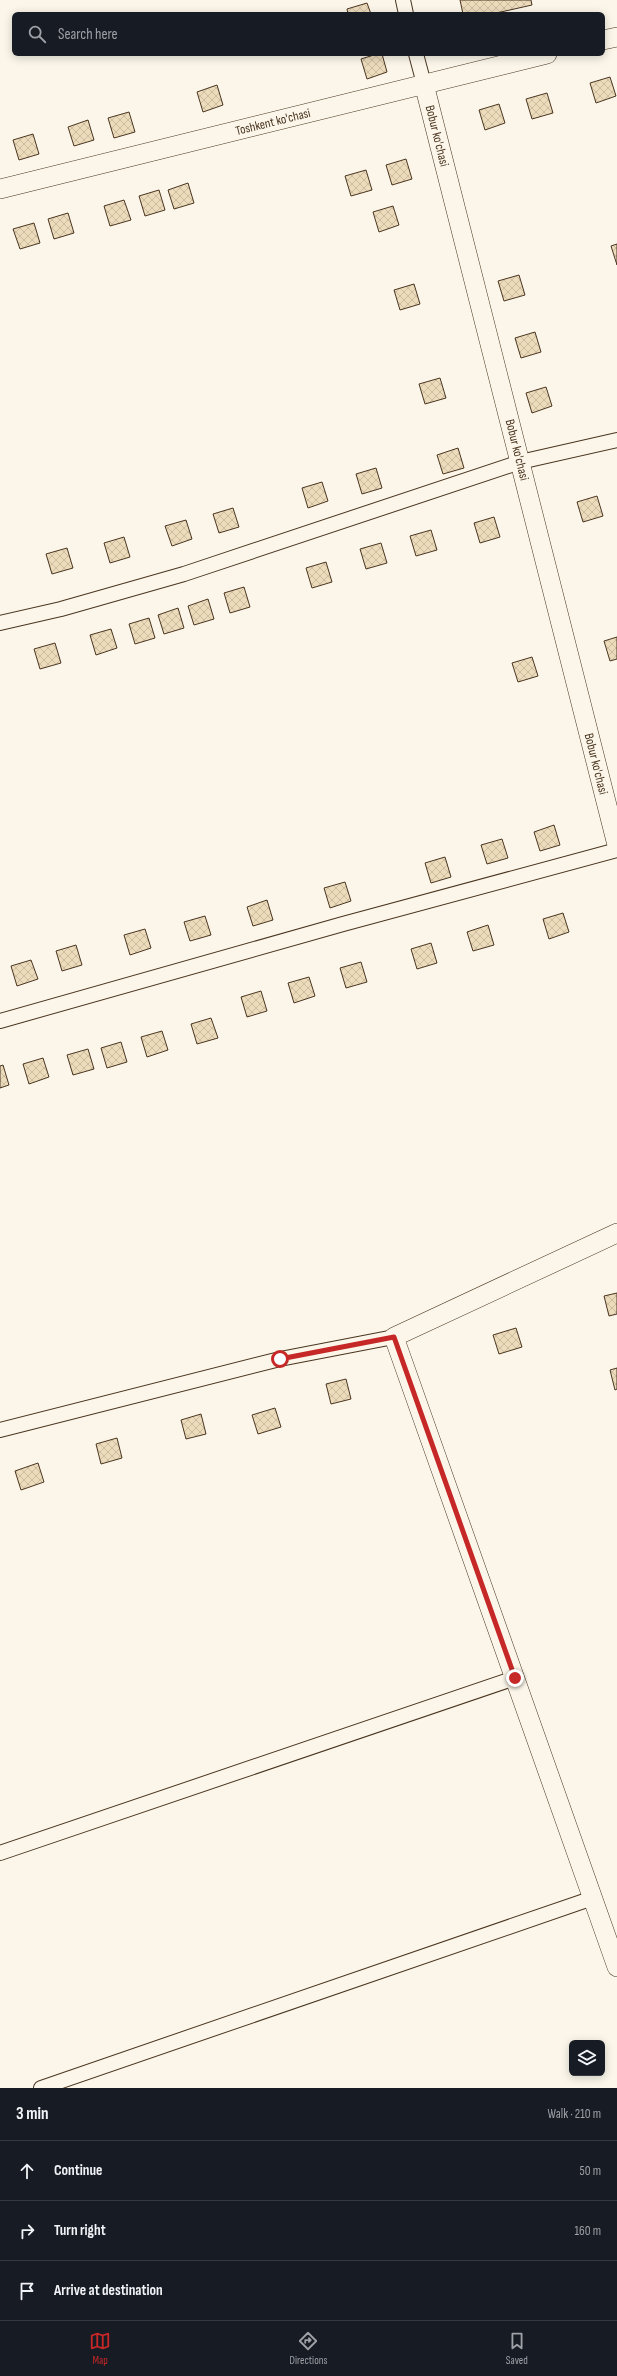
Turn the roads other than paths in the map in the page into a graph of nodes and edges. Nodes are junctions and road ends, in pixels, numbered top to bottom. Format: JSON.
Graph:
{"nodes":[{"id":1,"x":403,"y":0,"type":"edge"},
{"id":2,"x":406,"y":12,"type":"edge"},
{"id":3,"x":617,"y":37,"type":"edge"},
{"id":4,"x":605,"y":40,"type":"edge"},
{"id":5,"x":417,"y":56,"type":"edge"},
{"id":6,"x":539,"y":56,"type":"edge"},
{"id":7,"x":424,"y":84,"type":"junction"},
{"id":8,"x":0,"y":189,"type":"edge"},
{"id":9,"x":617,"y":440,"type":"edge"},
{"id":10,"x":520,"y":462,"type":"junction"},
{"id":11,"x":0,"y":623,"type":"edge"},
{"id":12,"x":617,"y":845,"type":"edge"},
{"id":13,"x":617,"y":850,"type":"edge"},
{"id":14,"x":0,"y":1021,"type":"edge"},
{"id":15,"x":617,"y":1233,"type":"edge"},
{"id":16,"x":394,"y":1337,"type":"junction"},
{"id":17,"x":0,"y":1430,"type":"edge"},
{"id":18,"x":515,"y":1678,"type":"junction"},
{"id":19,"x":0,"y":1852,"type":"edge"},
{"id":20,"x":592,"y":1898,"type":"junction"},
{"id":21,"x":617,"y":1968,"type":"edge"},
{"id":22,"x":41,"y":2088,"type":"edge"}],
"edges":[{"from":1,"to":2,"type":"street"},
{"from":3,"to":4,"type":"street"},
{"from":5,"to":7,"type":"street","name":"Bobur ko'chasi"},
{"from":6,"to":7,"type":"street","name":"Toshkent ko'chasi"},
{"from":7,"to":8,"type":"street","name":"Toshkent ko'chasi"},
{"from":7,"to":10,"type":"street","name":"Bobur ko'chasi"},
{"from":9,"to":10,"type":"street"},
{"from":10,"to":11,"type":"street"},
{"from":10,"to":12,"type":"street","name":"Bobur ko'chasi"},
{"from":13,"to":14,"type":"street"},
{"from":15,"to":16,"type":"street"},
{"from":16,"to":17,"type":"street"},
{"from":16,"to":18,"type":"street"},
{"from":18,"to":19,"type":"street"},
{"from":18,"to":20,"type":"street"},
{"from":20,"to":21,"type":"street"},
{"from":20,"to":22,"type":"street"}]}
